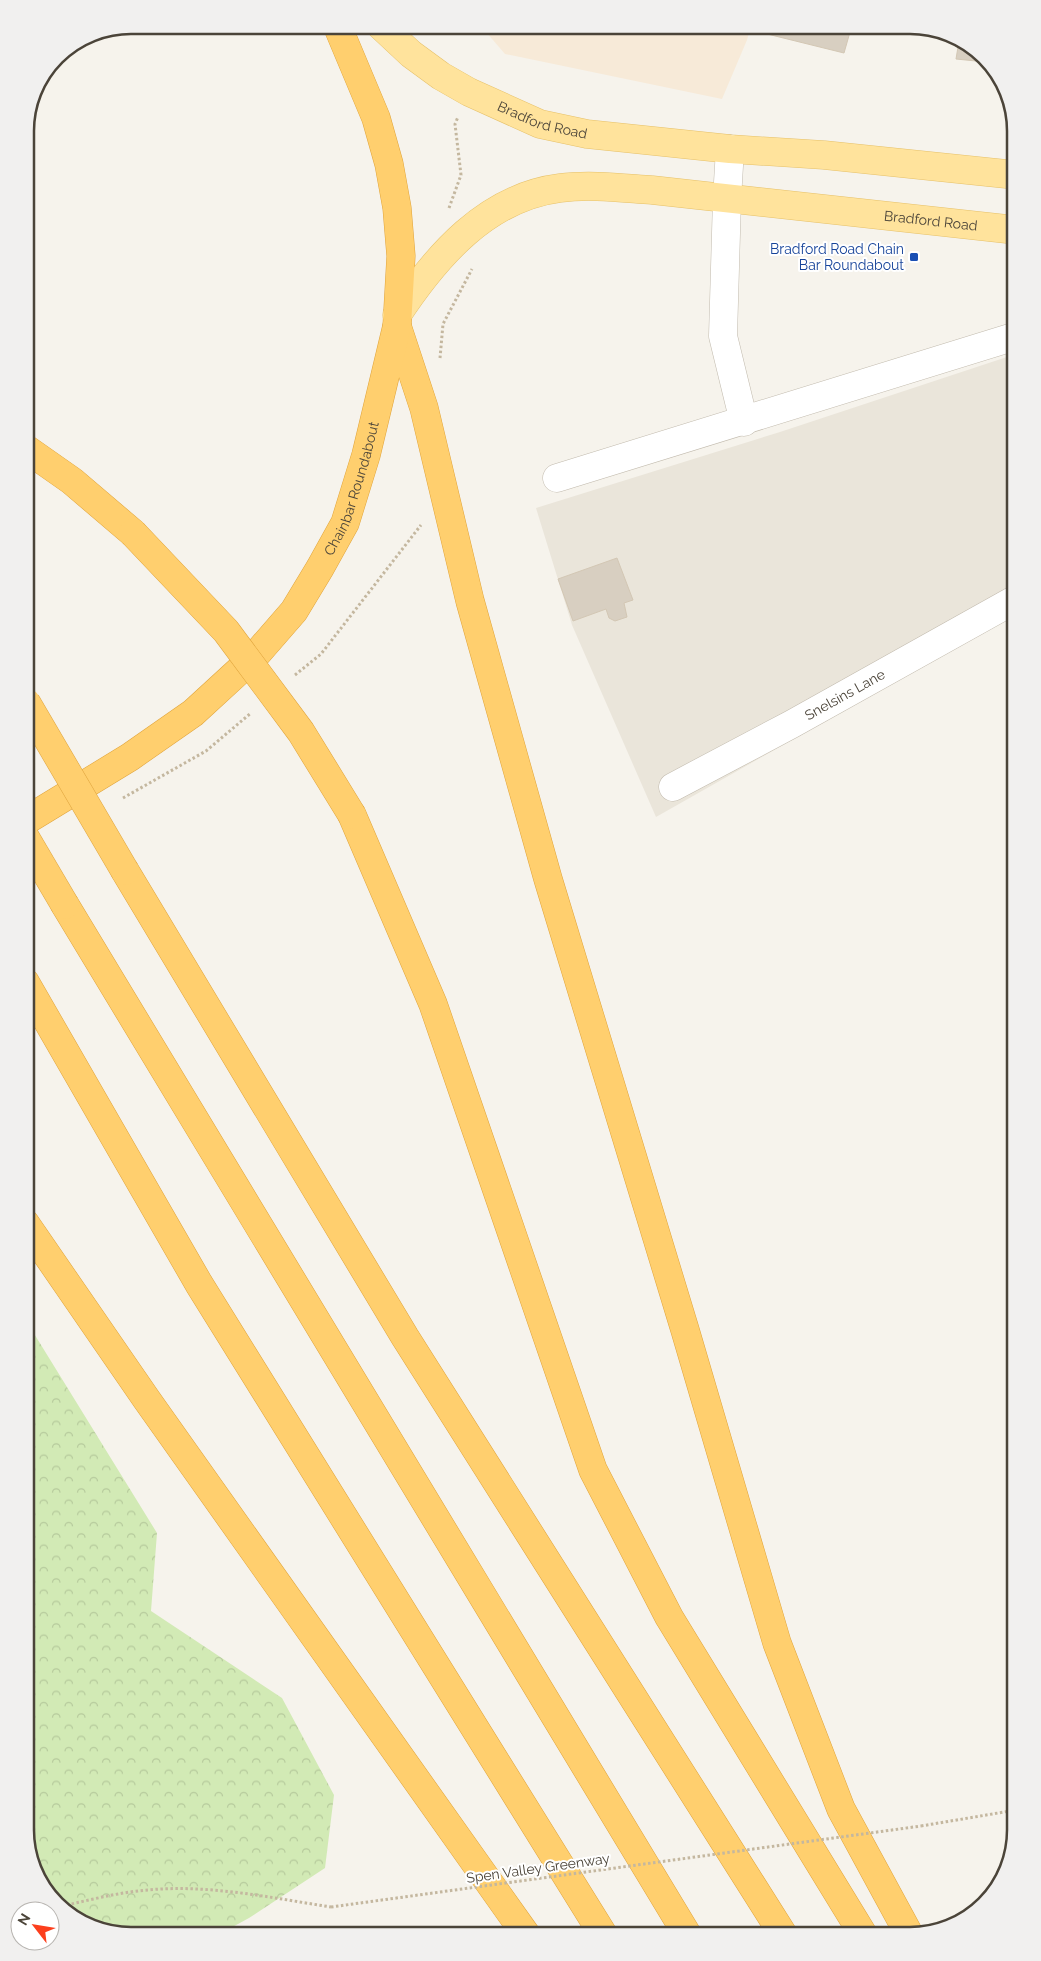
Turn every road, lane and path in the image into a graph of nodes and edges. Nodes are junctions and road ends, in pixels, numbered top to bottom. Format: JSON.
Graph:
{"nodes":[{"id":1,"x":342,"y":34,"type":"edge"},
{"id":2,"x":389,"y":34,"type":"edge"},
{"id":3,"x":469,"y":92,"type":"junction"},
{"id":4,"x":730,"y":149,"type":"junction"},
{"id":5,"x":1007,"y":174,"type":"edge"},
{"id":6,"x":727,"y":199,"type":"junction"},
{"id":7,"x":1007,"y":229,"type":"edge"},
{"id":8,"x":461,"y":237,"type":"junction"},
{"id":9,"x":397,"y":320,"type":"junction"},
{"id":10,"x":1007,"y":339,"type":"edge"},
{"id":11,"x":744,"y":422,"type":"junction"},
{"id":12,"x":34,"y":454,"type":"edge"},
{"id":13,"x":558,"y":478,"type":"dead end"},
{"id":14,"x":1007,"y":604,"type":"edge"},
{"id":15,"x":34,"y":715,"type":"edge"},
{"id":16,"x":673,"y":787,"type":"dead end"},
{"id":17,"x":34,"y":816,"type":"edge"},
{"id":18,"x":34,"y":852,"type":"edge"},
{"id":19,"x":34,"y":998,"type":"edge"},
{"id":20,"x":34,"y":1236,"type":"edge"},
{"id":21,"x":1007,"y":1812,"type":"edge"},
{"id":22,"x":69,"y":1905,"type":"edge"},
{"id":23,"x":521,"y":1927,"type":"edge"},
{"id":24,"x":598,"y":1927,"type":"edge"},
{"id":25,"x":683,"y":1927,"type":"edge"},
{"id":26,"x":778,"y":1927,"type":"edge"},
{"id":27,"x":858,"y":1927,"type":"edge"},
{"id":28,"x":905,"y":1927,"type":"edge"}],
"edges":[{"from":1,"to":9,"type":"highway","name":"Chainbar Roundabout"},
{"from":2,"to":3,"type":"main road","name":"Bradford Road"},
{"from":3,"to":4,"type":"main road","name":"Bradford Road"},
{"from":3,"to":8,"type":"path"},
{"from":4,"to":5,"type":"main road","name":"Bradford Road"},
{"from":4,"to":6,"type":"street"},
{"from":6,"to":7,"type":"main road","name":"Bradford Road"},
{"from":6,"to":8,"type":"main road","name":"Bradford Road"},
{"from":6,"to":11,"type":"street"},
{"from":8,"to":9,"type":"main road","name":"Bradford Road"},
{"from":9,"to":17,"type":"highway","name":"Chainbar Roundabout"},
{"from":9,"to":28,"type":"highway"},
{"from":10,"to":11,"type":"street"},
{"from":11,"to":13,"type":"street"},
{"from":12,"to":27,"type":"highway","bridge":true},
{"from":14,"to":16,"type":"street","name":"Snelsins Lane"},
{"from":15,"to":26,"type":"highway","bridge":true},
{"from":18,"to":25,"type":"highway","bridge":true},
{"from":19,"to":24,"type":"highway"},
{"from":20,"to":23,"type":"highway"},
{"from":21,"to":22,"type":"path","name":"Spen Valley Greenway","bridge":true}]}
